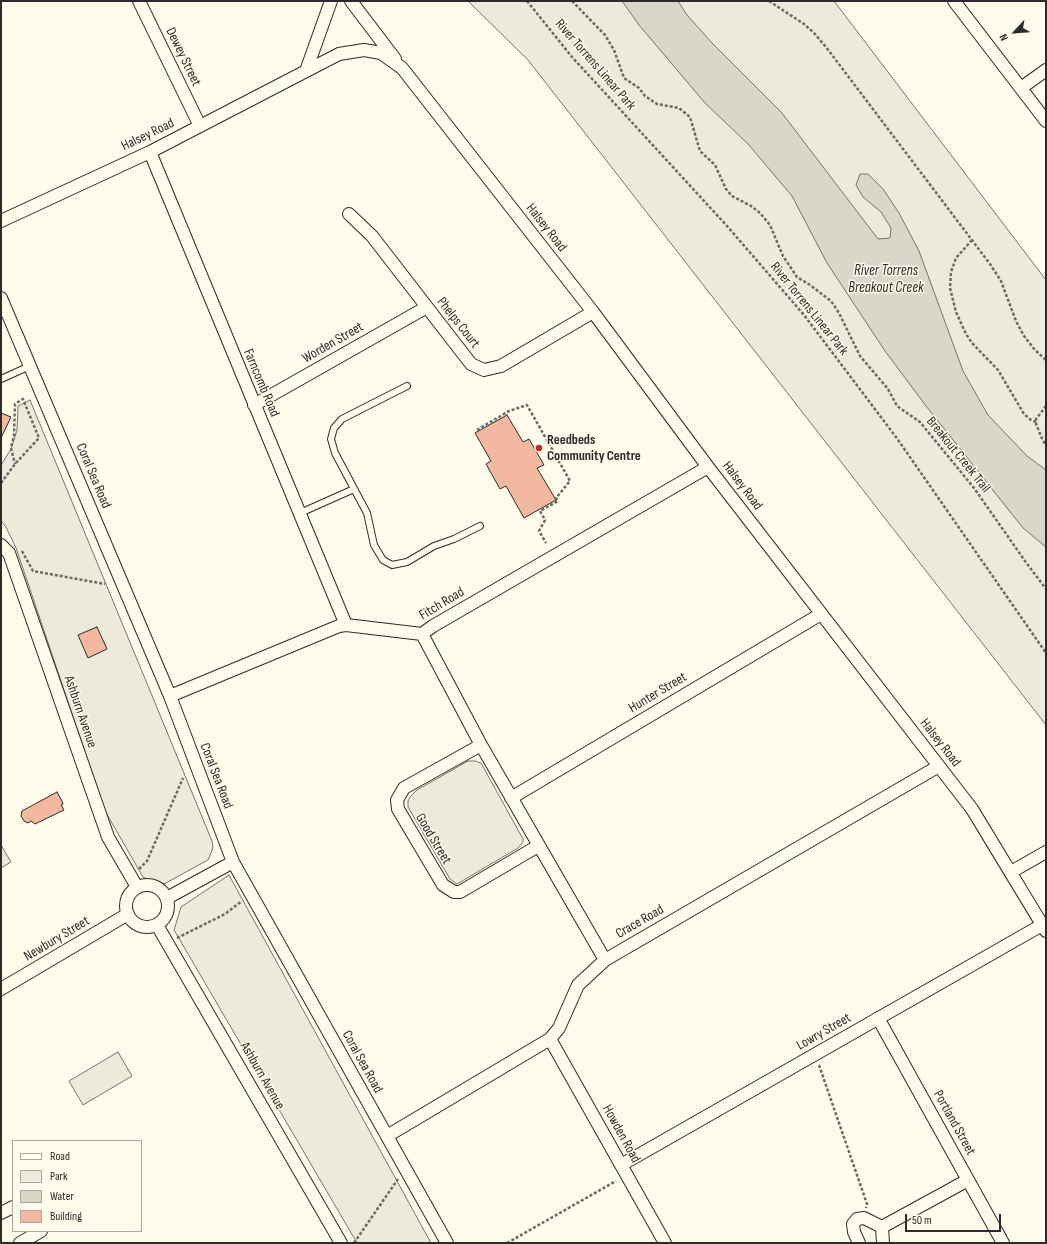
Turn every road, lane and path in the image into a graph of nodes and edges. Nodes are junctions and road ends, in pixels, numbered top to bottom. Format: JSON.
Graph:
{"nodes":[{"id":1,"x":139,"y":1,"type":"edge"},
{"id":2,"x":331,"y":1,"type":"edge"},
{"id":3,"x":351,"y":1,"type":"edge"},
{"id":4,"x":527,"y":1,"type":"edge"},
{"id":5,"x":572,"y":1,"type":"edge"},
{"id":6,"x":769,"y":1,"type":"edge"},
{"id":7,"x":954,"y":1,"type":"edge"},
{"id":8,"x":402,"y":68,"type":"junction"},
{"id":9,"x":1046,"y":70,"type":"edge"},
{"id":10,"x":306,"y":71,"type":"junction"},
{"id":11,"x":1021,"y":88,"type":"junction"},
{"id":12,"x":1046,"y":121,"type":"edge"},
{"id":13,"x":200,"y":126,"type":"junction"},
{"id":14,"x":150,"y":152,"type":"junction"},
{"id":15,"x":349,"y":214,"type":"dead end"},
{"id":16,"x":1,"y":221,"type":"edge"},
{"id":17,"x":972,"y":240,"type":"junction"},
{"id":18,"x":1,"y":298,"type":"edge"},
{"id":19,"x":427,"y":307,"type":"junction"},
{"id":20,"x":593,"y":312,"type":"junction"},
{"id":21,"x":1046,"y":360,"type":"edge"},
{"id":22,"x":30,"y":366,"type":"junction"},
{"id":23,"x":1,"y":379,"type":"edge"},
{"id":24,"x":407,"y":386,"type":"dead end"},
{"id":25,"x":254,"y":405,"type":"junction"},
{"id":26,"x":1046,"y":406,"type":"edge"},
{"id":27,"x":1036,"y":422,"type":"junction"},
{"id":28,"x":477,"y":430,"type":"dead end"},
{"id":29,"x":1046,"y":444,"type":"edge"},
{"id":30,"x":15,"y":464,"type":"junction"},
{"id":31,"x":708,"y":467,"type":"junction"},
{"id":32,"x":1,"y":483,"type":"edge"},
{"id":33,"x":354,"y":489,"type":"junction"},
{"id":34,"x":300,"y":513,"type":"junction"},
{"id":35,"x":480,"y":526,"type":"dead end"},
{"id":36,"x":546,"y":543,"type":"dead end"},
{"id":37,"x":1,"y":545,"type":"edge"},
{"id":38,"x":20,"y":547,"type":"dead end"},
{"id":39,"x":105,"y":584,"type":"dead end"},
{"id":40,"x":1046,"y":589,"type":"edge"},
{"id":41,"x":821,"y":614,"type":"junction"},
{"id":42,"x":346,"y":625,"type":"junction"},
{"id":43,"x":422,"y":634,"type":"junction"},
{"id":44,"x":1046,"y":652,"type":"edge"},
{"id":45,"x":170,"y":696,"type":"junction"},
{"id":46,"x":481,"y":745,"type":"junction"},
{"id":47,"x":939,"y":766,"type":"junction"},
{"id":48,"x":183,"y":778,"type":"dead end"},
{"id":49,"x":511,"y":798,"type":"junction"},
{"id":50,"x":538,"y":846,"type":"junction"},
{"id":51,"x":1046,"y":852,"type":"edge"},
{"id":52,"x":233,"y":862,"type":"junction"},
{"id":53,"x":138,"y":870,"type":"dead end"},
{"id":54,"x":1011,"y":872,"type":"junction"},
{"id":55,"x":137,"y":887,"type":"junction"},
{"id":56,"x":250,"y":894,"type":"junction"},
{"id":57,"x":167,"y":898,"type":"junction"},
{"id":58,"x":128,"y":914,"type":"junction"},
{"id":59,"x":157,"y":925,"type":"junction"},
{"id":60,"x":1044,"y":928,"type":"edge"},
{"id":61,"x":168,"y":943,"type":"junction"},
{"id":62,"x":605,"y":960,"type":"junction"},
{"id":63,"x":1,"y":989,"type":"edge"},
{"id":64,"x":878,"y":1018,"type":"junction"},
{"id":65,"x":550,"y":1039,"type":"junction"},
{"id":66,"x":815,"y":1054,"type":"junction"},
{"id":67,"x":387,"y":1136,"type":"junction"},
{"id":68,"x":405,"y":1169,"type":"junction"},
{"id":69,"x":624,"y":1170,"type":"junction"},
{"id":70,"x":968,"y":1180,"type":"junction"},
{"id":71,"x":12,"y":1207,"type":"edge"},
{"id":72,"x":1,"y":1213,"type":"edge"},
{"id":73,"x":864,"y":1218,"type":"junction"},
{"id":74,"x":882,"y":1227,"type":"junction"},
{"id":75,"x":39,"y":1232,"type":"edge"},
{"id":76,"x":20,"y":1243,"type":"edge"},
{"id":77,"x":341,"y":1243,"type":"edge"},
{"id":78,"x":354,"y":1243,"type":"edge"},
{"id":79,"x":447,"y":1243,"type":"edge"},
{"id":80,"x":507,"y":1243,"type":"edge"},
{"id":81,"x":665,"y":1243,"type":"edge"},
{"id":82,"x":859,"y":1243,"type":"edge"},
{"id":83,"x":883,"y":1243,"type":"edge"},
{"id":84,"x":1003,"y":1243,"type":"edge"}],
"edges":[{"from":1,"to":13,"type":"street","name":"Dewey Street"},
{"from":2,"to":10,"type":"street"},
{"from":3,"to":8,"type":"street","name":"Halsey Road"},
{"from":4,"to":44,"type":"path","name":"River Torrens Linear Park"},
{"from":5,"to":40,"type":"path","name":"Breakout Creek Trail"},
{"from":6,"to":17,"type":"path"},
{"from":7,"to":11,"type":"street"},
{"from":8,"to":10,"type":"street","name":"Halsey Road"},
{"from":8,"to":20,"type":"street","name":"Halsey Road"},
{"from":9,"to":11,"type":"street"},
{"from":10,"to":13,"type":"street","name":"Halsey Road"},
{"from":11,"to":12,"type":"street"},
{"from":13,"to":14,"type":"street","name":"Halsey Road"},
{"from":14,"to":16,"type":"street","name":"Halsey Road"},
{"from":14,"to":25,"type":"street","name":"Farncomb Road"},
{"from":15,"to":19,"type":"street","name":"Phelps Court"},
{"from":17,"to":21,"type":"path"},
{"from":17,"to":27,"type":"path"},
{"from":18,"to":22,"type":"street","name":"Coral Sea Road"},
{"from":19,"to":20,"type":"street","name":"Phelps Court"},
{"from":19,"to":25,"type":"street","name":"Worden Street"},
{"from":20,"to":31,"type":"street","name":"Halsey Road"},
{"from":22,"to":23,"type":"lane"},
{"from":22,"to":45,"type":"street","name":"Coral Sea Road"},
{"from":24,"to":33,"type":"lane"},
{"from":25,"to":34,"type":"street","name":"Farncomb Road"},
{"from":26,"to":27,"type":"path"},
{"from":27,"to":29,"type":"path"},
{"from":28,"to":36,"type":"path"},
{"from":30,"to":30,"type":"path"},
{"from":30,"to":32,"type":"path"},
{"from":31,"to":41,"type":"street","name":"Halsey Road"},
{"from":31,"to":43,"type":"street","name":"Fitch Road"},
{"from":33,"to":34,"type":"lane"},
{"from":33,"to":35,"type":"lane"},
{"from":34,"to":42,"type":"street","name":"Farncomb Road"},
{"from":37,"to":55,"type":"street","name":"Ashburn Avenue"},
{"from":38,"to":39,"type":"path"},
{"from":41,"to":47,"type":"street","name":"Halsey Road"},
{"from":41,"to":49,"type":"street","name":"Hunter Street"},
{"from":42,"to":43,"type":"street","name":"Fitch Road"},
{"from":42,"to":45,"type":"street","name":"Fitch Road"},
{"from":43,"to":46,"type":"street"},
{"from":45,"to":52,"type":"street","name":"Coral Sea Road"},
{"from":46,"to":49,"type":"street"},
{"from":46,"to":50,"type":"street","name":"Good Street"},
{"from":47,"to":54,"type":"street","name":"Halsey Road"},
{"from":47,"to":62,"type":"street","name":"Crace Road"},
{"from":48,"to":53,"type":"path"},
{"from":49,"to":50,"type":"street"},
{"from":50,"to":62,"type":"street"},
{"from":51,"to":54,"type":"street"},
{"from":52,"to":56,"type":"street","name":"Coral Sea Road"},
{"from":52,"to":57,"type":"street"},
{"from":54,"to":60,"type":"street","name":"Halsey Road"},
{"from":55,"to":57,"type":"street"},
{"from":55,"to":58,"type":"street"},
{"from":56,"to":61,"type":"path"},
{"from":56,"to":67,"type":"street","name":"Coral Sea Road"},
{"from":57,"to":59,"type":"street"},
{"from":58,"to":59,"type":"street"},
{"from":58,"to":63,"type":"street","name":"Newbury Street"},
{"from":59,"to":61,"type":"street","name":"Ashburn Avenue"},
{"from":60,"to":64,"type":"street","name":"Lowry Street"},
{"from":61,"to":77,"type":"street","name":"Ashburn Avenue"},
{"from":62,"to":65,"type":"street","name":"Crace Road"},
{"from":64,"to":66,"type":"street","name":"Lowry Street"},
{"from":64,"to":70,"type":"street","name":"Portland Street"},
{"from":65,"to":67,"type":"street","name":"Crace Road"},
{"from":65,"to":69,"type":"street","name":"Howden Road"},
{"from":66,"to":69,"type":"street","name":"Lowry Street"},
{"from":66,"to":73,"type":"path"},
{"from":67,"to":68,"type":"street","name":"Coral Sea Road"},
{"from":68,"to":78,"type":"path"},
{"from":68,"to":79,"type":"street","name":"Coral Sea Road"},
{"from":69,"to":80,"type":"path"},
{"from":69,"to":81,"type":"street","name":"Howden Road"},
{"from":70,"to":74,"type":"street"},
{"from":70,"to":84,"type":"street","name":"Portland Street"},
{"from":71,"to":72,"type":"street"},
{"from":73,"to":74,"type":"street"},
{"from":73,"to":82,"type":"street"},
{"from":74,"to":83,"type":"street"},
{"from":75,"to":76,"type":"street"}]}
